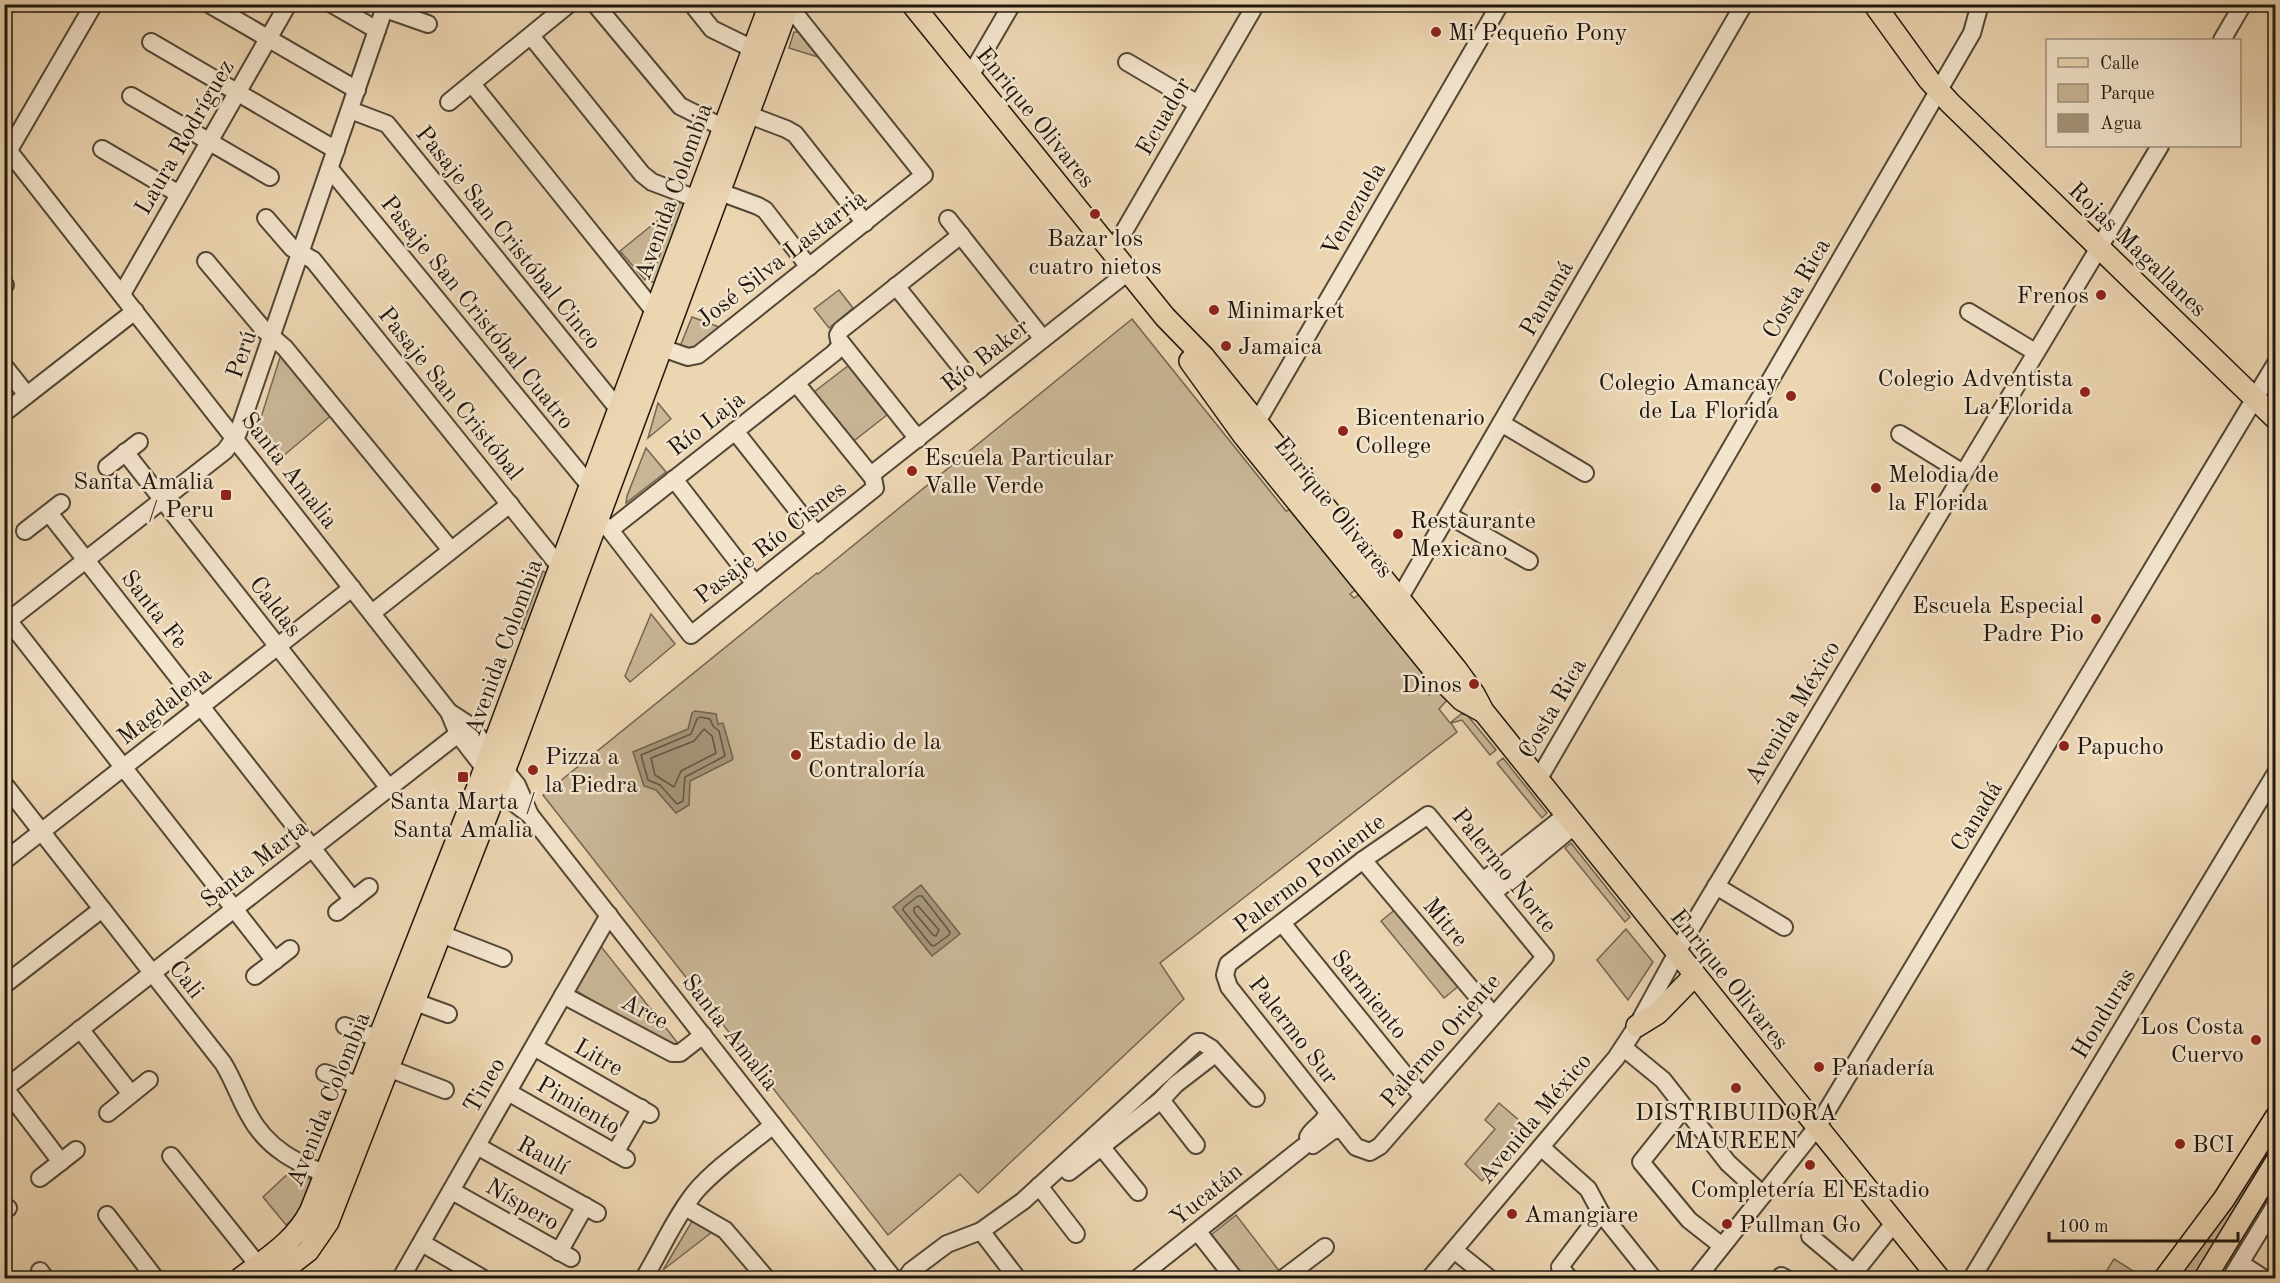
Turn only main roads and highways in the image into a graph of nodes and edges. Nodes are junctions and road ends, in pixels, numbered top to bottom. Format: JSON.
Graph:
{"nodes":[{"id":1,"x":912,"y":4,"type":"edge"},
{"id":2,"x":1874,"y":4,"type":"edge"},
{"id":3,"x":783,"y":5,"type":"edge"},
{"id":4,"x":2276,"y":419,"type":"edge"},
{"id":5,"x":495,"y":770,"type":"junction"},
{"id":6,"x":1695,"y":975,"type":"junction"},
{"id":7,"x":1638,"y":1026,"type":"road end"},
{"id":8,"x":2276,"y":1117,"type":"edge"},
{"id":9,"x":2276,"y":1162,"type":"edge"},
{"id":10,"x":335,"y":1177,"type":"junction"},
{"id":11,"x":266,"y":1272,"type":"edge"},
{"id":12,"x":241,"y":1278,"type":"edge"},
{"id":13,"x":1939,"y":1278,"type":"edge"},
{"id":14,"x":2165,"y":1278,"type":"edge"},
{"id":15,"x":2205,"y":1278,"type":"edge"}],
"edges":[{"from":1,"to":6,"type":"main road","name":"Enrique Olivares"},
{"from":2,"to":4,"type":"main road","name":"Rojas Magallanes"},
{"from":3,"to":5,"type":"main road","name":"Avenida Colombia"},
{"from":3,"to":5,"type":"main road","name":"Avenida Colombia"},
{"from":5,"to":10,"type":"main road","name":"Avenida Colombia"},
{"from":5,"to":10,"type":"main road","name":"Avenida Colombia"},
{"from":6,"to":7,"type":"main road"},
{"from":6,"to":13,"type":"main road","name":"Enrique Olivares"},
{"from":8,"to":14,"type":"main road"},
{"from":9,"to":15,"type":"main road"},
{"from":10,"to":11,"type":"main road","name":"Avenida Colombia"},
{"from":11,"to":12,"type":"main road","name":"Avenida Colombia"}]}
